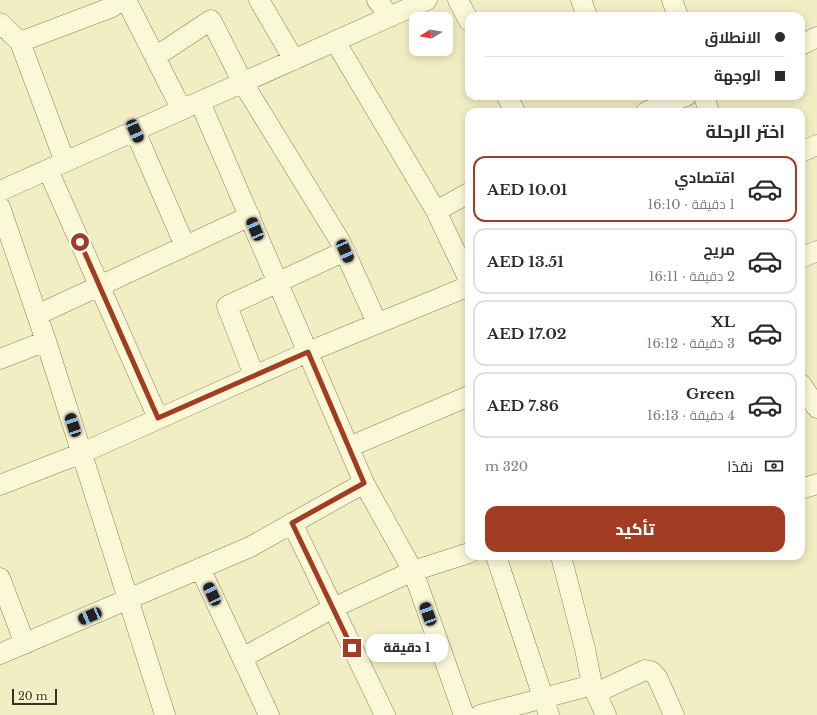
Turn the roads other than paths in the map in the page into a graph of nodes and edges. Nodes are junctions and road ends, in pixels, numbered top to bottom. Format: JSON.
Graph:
{"nodes":[{"id":1,"x":124,"y":0,"type":"edge"},
{"id":2,"x":259,"y":0,"type":"edge"},
{"id":3,"x":377,"y":0,"type":"edge"},
{"id":4,"x":427,"y":0,"type":"edge"},
{"id":5,"x":458,"y":0,"type":"edge"},
{"id":6,"x":581,"y":0,"type":"edge"},
{"id":7,"x":672,"y":0,"type":"edge"},
{"id":8,"x":586,"y":12,"type":"edge"},
{"id":9,"x":676,"y":12,"type":"edge"},
{"id":10,"x":465,"y":13,"type":"edge"},
{"id":11,"x":390,"y":17,"type":"junction"},
{"id":12,"x":0,"y":23,"type":"edge"},
{"id":13,"x":817,"y":37,"type":"edge"},
{"id":14,"x":335,"y":41,"type":"junction"},
{"id":15,"x":20,"y":42,"type":"junction"},
{"id":16,"x":805,"y":43,"type":"edge"},
{"id":17,"x":155,"y":57,"type":"junction"},
{"id":18,"x":294,"y":60,"type":"junction"},
{"id":19,"x":243,"y":83,"type":"junction"},
{"id":20,"x":676,"y":100,"type":"edge"},
{"id":21,"x":200,"y":102,"type":"junction"},
{"id":22,"x":656,"y":108,"type":"edge"},
{"id":23,"x":182,"y":110,"type":"junction"},
{"id":24,"x":135,"y":131,"type":"junction"},
{"id":25,"x":817,"y":145,"type":"edge"},
{"id":26,"x":805,"y":150,"type":"edge"},
{"id":27,"x":56,"y":166,"type":"junction"},
{"id":28,"x":0,"y":191,"type":"edge"},
{"id":29,"x":465,"y":195,"type":"edge"},
{"id":30,"x":0,"y":207,"type":"edge"},
{"id":31,"x":436,"y":211,"type":"junction"},
{"id":32,"x":250,"y":216,"type":"junction"},
{"id":33,"x":185,"y":246,"type":"junction"},
{"id":34,"x":345,"y":251,"type":"junction"},
{"id":35,"x":817,"y":251,"type":"edge"},
{"id":36,"x":805,"y":256,"type":"edge"},
{"id":37,"x":465,"y":272,"type":"edge"},
{"id":38,"x":278,"y":283,"type":"junction"},
{"id":39,"x":99,"y":286,"type":"junction"},
{"id":40,"x":465,"y":288,"type":"edge"},
{"id":41,"x":37,"y":315,"type":"junction"},
{"id":42,"x":377,"y":324,"type":"junction"},
{"id":43,"x":46,"y":341,"type":"junction"},
{"id":44,"x":308,"y":352,"type":"junction"},
{"id":45,"x":0,"y":359,"type":"edge"},
{"id":46,"x":254,"y":375,"type":"junction"},
{"id":47,"x":805,"y":390,"type":"edge"},
{"id":48,"x":465,"y":398,"type":"edge"},
{"id":49,"x":817,"y":408,"type":"edge"},
{"id":50,"x":158,"y":418,"type":"junction"},
{"id":51,"x":348,"y":447,"type":"junction"},
{"id":52,"x":82,"y":453,"type":"junction"},
{"id":53,"x":364,"y":483,"type":"junction"},
{"id":54,"x":817,"y":484,"type":"edge"},
{"id":55,"x":0,"y":485,"type":"edge"},
{"id":56,"x":805,"y":488,"type":"edge"},
{"id":57,"x":292,"y":523,"type":"junction"},
{"id":58,"x":465,"y":554,"type":"edge"},
{"id":59,"x":497,"y":560,"type":"edge"},
{"id":60,"x":562,"y":560,"type":"edge"},
{"id":61,"x":200,"y":568,"type":"junction"},
{"id":62,"x":413,"y":571,"type":"junction"},
{"id":63,"x":0,"y":578,"type":"edge"},
{"id":64,"x":128,"y":600,"type":"junction"},
{"id":65,"x":333,"y":608,"type":"junction"},
{"id":66,"x":25,"y":644,"type":"junction"},
{"id":67,"x":0,"y":654,"type":"edge"},
{"id":68,"x":242,"y":658,"type":"junction"},
{"id":69,"x":594,"y":689,"type":"junction"},
{"id":70,"x":546,"y":707,"type":"edge"},
{"id":71,"x":165,"y":715,"type":"edge"},
{"id":72,"x":269,"y":715,"type":"edge"},
{"id":73,"x":385,"y":715,"type":"edge"},
{"id":74,"x":464,"y":715,"type":"edge"},
{"id":75,"x":480,"y":715,"type":"edge"},
{"id":76,"x":606,"y":715,"type":"edge"},
{"id":77,"x":674,"y":715,"type":"edge"}],
"edges":[{"from":1,"to":15,"type":"street"},
{"from":1,"to":17,"type":"street"},
{"from":2,"to":18,"type":"street"},
{"from":3,"to":11,"type":"street"},
{"from":4,"to":11,"type":"street"},
{"from":5,"to":10,"type":"street"},
{"from":6,"to":8,"type":"street"},
{"from":7,"to":9,"type":"street"},
{"from":11,"to":14,"type":"street"},
{"from":12,"to":15,"type":"street"},
{"from":13,"to":16,"type":"street"},
{"from":14,"to":18,"type":"street"},
{"from":14,"to":31,"type":"street"},
{"from":15,"to":27,"type":"street"},
{"from":17,"to":19,"type":"street"},
{"from":17,"to":23,"type":"street"},
{"from":18,"to":19,"type":"street"},
{"from":19,"to":21,"type":"street"},
{"from":19,"to":34,"type":"street"},
{"from":20,"to":22,"type":"street"},
{"from":21,"to":23,"type":"street"},
{"from":21,"to":32,"type":"street"},
{"from":23,"to":24,"type":"street"},
{"from":24,"to":27,"type":"street"},
{"from":24,"to":33,"type":"street"},
{"from":25,"to":26,"type":"street"},
{"from":27,"to":28,"type":"street"},
{"from":27,"to":39,"type":"street"},
{"from":29,"to":31,"type":"street"},
{"from":30,"to":41,"type":"street"},
{"from":31,"to":37,"type":"street"},
{"from":32,"to":33,"type":"street"},
{"from":32,"to":38,"type":"street"},
{"from":33,"to":39,"type":"street"},
{"from":34,"to":38,"type":"street"},
{"from":34,"to":42,"type":"street"},
{"from":35,"to":36,"type":"street"},
{"from":38,"to":44,"type":"street"},
{"from":38,"to":46,"type":"street"},
{"from":39,"to":41,"type":"street"},
{"from":39,"to":50,"type":"street"},
{"from":40,"to":42,"type":"street"},
{"from":41,"to":43,"type":"street"},
{"from":42,"to":44,"type":"street"},
{"from":43,"to":45,"type":"street"},
{"from":43,"to":52,"type":"street"},
{"from":44,"to":46,"type":"street"},
{"from":44,"to":51,"type":"street"},
{"from":46,"to":50,"type":"street"},
{"from":47,"to":49,"type":"street"},
{"from":48,"to":51,"type":"street"},
{"from":50,"to":52,"type":"street"},
{"from":51,"to":53,"type":"street"},
{"from":52,"to":55,"type":"street"},
{"from":52,"to":64,"type":"street"},
{"from":53,"to":57,"type":"street"},
{"from":53,"to":62,"type":"street"},
{"from":54,"to":56,"type":"street"},
{"from":57,"to":61,"type":"street"},
{"from":57,"to":65,"type":"street"},
{"from":58,"to":62,"type":"street"},
{"from":59,"to":70,"type":"street"},
{"from":60,"to":69,"type":"street"},
{"from":61,"to":64,"type":"street"},
{"from":61,"to":68,"type":"street"},
{"from":62,"to":65,"type":"street"},
{"from":62,"to":74,"type":"street"},
{"from":63,"to":66,"type":"street"},
{"from":64,"to":66,"type":"street"},
{"from":64,"to":71,"type":"street"},
{"from":65,"to":68,"type":"street"},
{"from":65,"to":73,"type":"street"},
{"from":66,"to":67,"type":"street"},
{"from":68,"to":72,"type":"street"},
{"from":69,"to":70,"type":"street"},
{"from":69,"to":76,"type":"street"},
{"from":69,"to":77,"type":"street"},
{"from":70,"to":75,"type":"street"}]}
